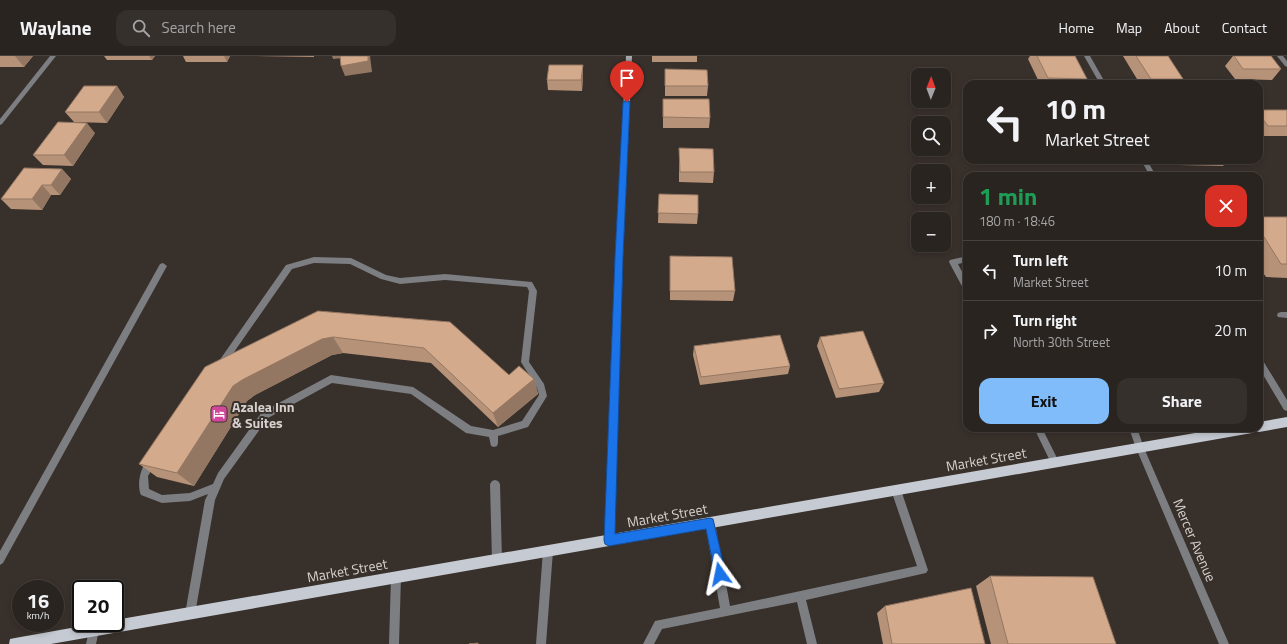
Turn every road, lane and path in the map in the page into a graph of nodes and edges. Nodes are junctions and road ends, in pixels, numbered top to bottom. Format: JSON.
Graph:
{"nodes":[{"id":1,"x":53,"y":56,"type":"edge"},
{"id":2,"x":629,"y":56,"type":"edge"},
{"id":3,"x":1087,"y":56,"type":"edge"},
{"id":4,"x":1280,"y":56,"type":"edge"},
{"id":5,"x":1287,"y":64,"type":"edge"},
{"id":6,"x":1101,"y":80,"type":"edge"},
{"id":7,"x":0,"y":123,"type":"edge"},
{"id":8,"x":963,"y":260,"type":"edge"},
{"id":9,"x":163,"y":266,"type":"dead end"},
{"id":10,"x":963,"y":281,"type":"edge"},
{"id":11,"x":1263,"y":368,"type":"edge"},
{"id":12,"x":216,"y":371,"type":"edge"},
{"id":13,"x":1287,"y":407,"type":"edge"},
{"id":14,"x":1287,"y":422,"type":"edge"},
{"id":15,"x":1263,"y":426,"type":"edge"},
{"id":16,"x":1040,"y":432,"type":"edge"},
{"id":17,"x":1135,"y":432,"type":"edge"},
{"id":18,"x":1230,"y":432,"type":"edge"},
{"id":19,"x":1140,"y":448,"type":"junction"},
{"id":20,"x":157,"y":456,"type":"edge"},
{"id":21,"x":1055,"y":462,"type":"junction"},
{"id":22,"x":494,"y":484,"type":"dead end"},
{"id":23,"x":216,"y":487,"type":"junction"},
{"id":24,"x":896,"y":490,"type":"junction"},
{"id":25,"x":710,"y":523,"type":"junction"},
{"id":26,"x":609,"y":540,"type":"junction"},
{"id":27,"x":548,"y":551,"type":"junction"},
{"id":28,"x":0,"y":560,"type":"edge"},
{"id":29,"x":497,"y":560,"type":"junction"},
{"id":30,"x":396,"y":577,"type":"junction"},
{"id":31,"x":800,"y":596,"type":"junction"},
{"id":32,"x":726,"y":612,"type":"junction"},
{"id":33,"x":190,"y":614,"type":"junction"},
{"id":34,"x":124,"y":625,"type":"edge"},
{"id":35,"x":83,"y":632,"type":"edge"},
{"id":36,"x":94,"y":632,"type":"edge"},
{"id":37,"x":15,"y":644,"type":"edge"},
{"id":38,"x":91,"y":644,"type":"edge"},
{"id":39,"x":394,"y":644,"type":"edge"},
{"id":40,"x":541,"y":644,"type":"edge"},
{"id":41,"x":648,"y":644,"type":"edge"},
{"id":42,"x":812,"y":644,"type":"edge"},
{"id":43,"x":1224,"y":644,"type":"edge"}],
"edges":[{"from":1,"to":7,"type":"street"},
{"from":2,"to":26,"type":"street"},
{"from":3,"to":6,"type":"street"},
{"from":4,"to":5,"type":"street"},
{"from":8,"to":10,"type":"street"},
{"from":9,"to":28,"type":"street"},
{"from":11,"to":13,"type":"street"},
{"from":12,"to":23,"type":"street"},
{"from":14,"to":15,"type":"main road"},
{"from":16,"to":21,"type":"street"},
{"from":17,"to":19,"type":"street","name":"Mercer Avenue"},
{"from":18,"to":19,"type":"main road","name":"Market Street"},
{"from":19,"to":21,"type":"main road","name":"Market Street"},
{"from":19,"to":43,"type":"street","name":"Mercer Avenue"},
{"from":20,"to":23,"type":"street"},
{"from":21,"to":24,"type":"main road","name":"Market Street"},
{"from":22,"to":29,"type":"street"},
{"from":23,"to":33,"type":"street"},
{"from":24,"to":25,"type":"main road","name":"Market Street"},
{"from":24,"to":31,"type":"street"},
{"from":25,"to":26,"type":"main road","name":"Market Street"},
{"from":25,"to":32,"type":"street"},
{"from":26,"to":27,"type":"main road","name":"Market Street"},
{"from":27,"to":29,"type":"main road","name":"Market Street"},
{"from":27,"to":40,"type":"street"},
{"from":29,"to":30,"type":"main road","name":"Market Street"},
{"from":30,"to":33,"type":"main road","name":"Market Street"},
{"from":30,"to":39,"type":"street"},
{"from":31,"to":32,"type":"street"},
{"from":31,"to":42,"type":"street"},
{"from":32,"to":41,"type":"street"},
{"from":33,"to":34,"type":"main road","name":"Market Street"},
{"from":35,"to":37,"type":"main road","name":"Market Street"},
{"from":36,"to":38,"type":"street"}]}
